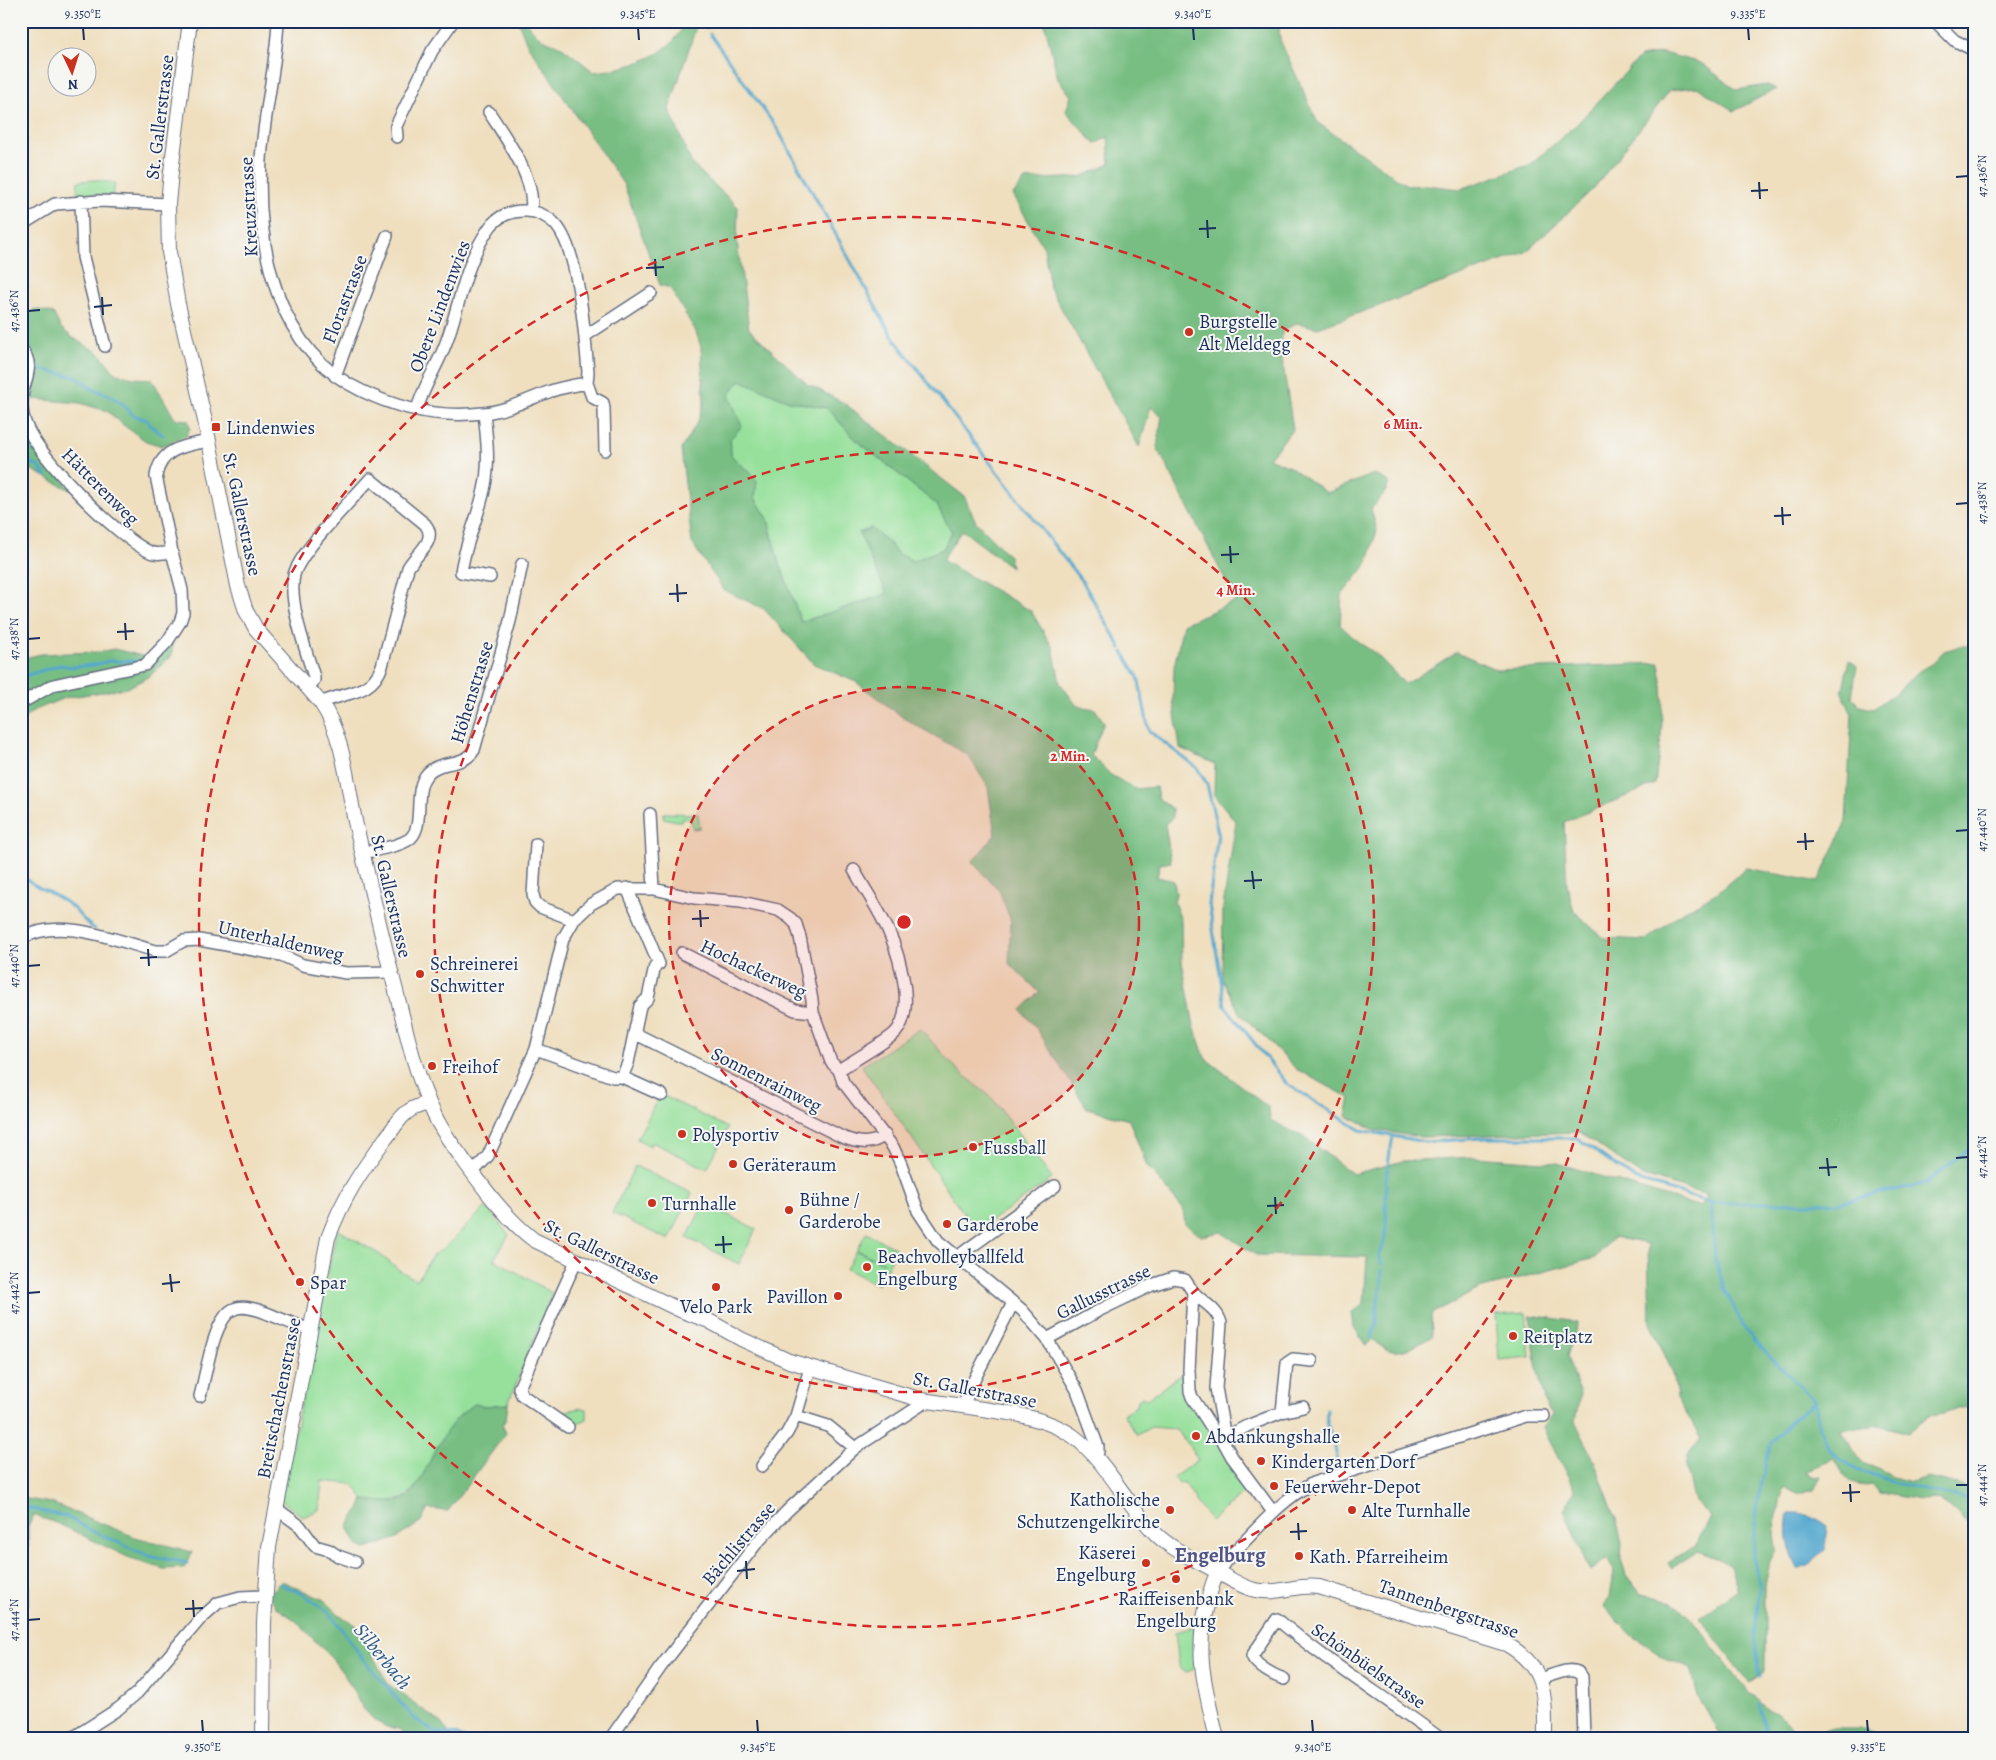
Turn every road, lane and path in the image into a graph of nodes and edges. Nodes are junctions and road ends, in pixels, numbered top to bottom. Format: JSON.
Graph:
{"nodes":[{"id":1,"x":190,"y":21,"type":"edge"},
{"id":2,"x":278,"y":21,"type":"edge"},
{"id":3,"x":453,"y":21,"type":"edge"},
{"id":4,"x":1935,"y":21,"type":"edge"},
{"id":5,"x":1975,"y":51,"type":"edge"},
{"id":6,"x":489,"y":112,"type":"dead end"},
{"id":7,"x":397,"y":137,"type":"dead end"},
{"id":8,"x":81,"y":201,"type":"junction"},
{"id":9,"x":168,"y":204,"type":"junction"},
{"id":10,"x":531,"y":211,"type":"junction"},
{"id":11,"x":21,"y":224,"type":"edge"},
{"id":12,"x":387,"y":236,"type":"dead end"},
{"id":13,"x":651,"y":293,"type":"dead end"},
{"id":14,"x":585,"y":336,"type":"junction"},
{"id":15,"x":105,"y":346,"type":"dead end"},
{"id":16,"x":21,"y":349,"type":"edge"},
{"id":17,"x":335,"y":376,"type":"junction"},
{"id":18,"x":588,"y":383,"type":"junction"},
{"id":19,"x":417,"y":410,"type":"junction"},
{"id":20,"x":484,"y":413,"type":"junction"},
{"id":21,"x":209,"y":441,"type":"junction"},
{"id":22,"x":605,"y":450,"type":"dead end"},
{"id":23,"x":172,"y":552,"type":"junction"},
{"id":24,"x":522,"y":564,"type":"dead end"},
{"id":25,"x":490,"y":577,"type":"dead end"},
{"id":26,"x":308,"y":688,"type":"junction"},
{"id":27,"x":21,"y":703,"type":"edge"},
{"id":28,"x":322,"y":703,"type":"junction"},
{"id":29,"x":650,"y":814,"type":"dead end"},
{"id":30,"x":536,"y":844,"type":"dead end"},
{"id":31,"x":363,"y":853,"type":"junction"},
{"id":32,"x":854,"y":870,"type":"dead end"},
{"id":33,"x":627,"y":888,"type":"junction"},
{"id":34,"x":654,"y":889,"type":"junction"},
{"id":35,"x":574,"y":920,"type":"junction"},
{"id":36,"x":21,"y":939,"type":"edge"},
{"id":37,"x":682,"y":954,"type":"dead end"},
{"id":38,"x":391,"y":972,"type":"junction"},
{"id":39,"x":813,"y":1012,"type":"junction"},
{"id":40,"x":634,"y":1033,"type":"junction"},
{"id":41,"x":536,"y":1049,"type":"junction"},
{"id":42,"x":838,"y":1070,"type":"junction"},
{"id":43,"x":622,"y":1077,"type":"junction"},
{"id":44,"x":662,"y":1095,"type":"dead end"},
{"id":45,"x":429,"y":1102,"type":"junction"},
{"id":46,"x":885,"y":1135,"type":"junction"},
{"id":47,"x":472,"y":1172,"type":"junction"},
{"id":48,"x":1055,"y":1186,"type":"dead end"},
{"id":49,"x":957,"y":1257,"type":"junction"},
{"id":50,"x":576,"y":1261,"type":"junction"},
{"id":51,"x":1193,"y":1292,"type":"junction"},
{"id":52,"x":1013,"y":1303,"type":"junction"},
{"id":53,"x":310,"y":1329,"type":"junction"},
{"id":54,"x":1047,"y":1339,"type":"junction"},
{"id":55,"x":1312,"y":1361,"type":"dead end"},
{"id":56,"x":810,"y":1368,"type":"junction"},
{"id":57,"x":200,"y":1396,"type":"dead end"},
{"id":58,"x":922,"y":1400,"type":"junction"},
{"id":59,"x":963,"y":1406,"type":"junction"},
{"id":60,"x":1303,"y":1407,"type":"dead end"},
{"id":61,"x":1282,"y":1412,"type":"junction"},
{"id":62,"x":796,"y":1416,"type":"junction"},
{"id":63,"x":1544,"y":1416,"type":"dead end"},
{"id":64,"x":568,"y":1427,"type":"dead end"},
{"id":65,"x":1222,"y":1439,"type":"junction"},
{"id":66,"x":856,"y":1448,"type":"junction"},
{"id":67,"x":1094,"y":1456,"type":"junction"},
{"id":68,"x":762,"y":1466,"type":"dead end"},
{"id":69,"x":276,"y":1511,"type":"junction"},
{"id":70,"x":1273,"y":1512,"type":"junction"},
{"id":71,"x":355,"y":1562,"type":"dead end"},
{"id":72,"x":1218,"y":1572,"type":"junction"},
{"id":73,"x":265,"y":1596,"type":"junction"},
{"id":74,"x":1284,"y":1679,"type":"dead end"},
{"id":75,"x":1540,"y":1679,"type":"junction"},
{"id":76,"x":71,"y":1739,"type":"edge"},
{"id":77,"x":263,"y":1739,"type":"edge"},
{"id":78,"x":610,"y":1739,"type":"edge"},
{"id":79,"x":1217,"y":1739,"type":"edge"},
{"id":80,"x":1441,"y":1739,"type":"edge"},
{"id":81,"x":1545,"y":1739,"type":"edge"},
{"id":82,"x":1584,"y":1739,"type":"edge"}],
"edges":[{"from":1,"to":9,"type":"street","name":"St. Gallerstrasse"},
{"from":2,"to":17,"type":"street","name":"Kreuzstrasse"},
{"from":3,"to":7,"type":"street"},
{"from":4,"to":5,"type":"street"},
{"from":6,"to":10,"type":"street"},
{"from":8,"to":9,"type":"street"},
{"from":8,"to":11,"type":"street"},
{"from":8,"to":15,"type":"street"},
{"from":9,"to":21,"type":"street","name":"St. Gallerstrasse"},
{"from":10,"to":14,"type":"street"},
{"from":10,"to":19,"type":"street","name":"Obere Lindenwies"},
{"from":12,"to":17,"type":"street","name":"Florastrasse"},
{"from":13,"to":14,"type":"street"},
{"from":14,"to":18,"type":"street"},
{"from":16,"to":23,"type":"street","name":"Hätterenweg"},
{"from":17,"to":19,"type":"street","name":"Kreuzstrasse"},
{"from":18,"to":20,"type":"street","name":"Kreuzstrasse"},
{"from":18,"to":22,"type":"street"},
{"from":19,"to":20,"type":"street","name":"Kreuzstrasse"},
{"from":20,"to":25,"type":"street"},
{"from":21,"to":23,"type":"street"},
{"from":21,"to":26,"type":"street","name":"St. Gallerstrasse"},
{"from":23,"to":27,"type":"street"},
{"from":24,"to":31,"type":"street","name":"Höhenstrasse"},
{"from":26,"to":28,"type":"street","name":"St. Gallerstrasse"},
{"from":26,"to":28,"type":"street"},
{"from":28,"to":31,"type":"street","name":"St. Gallerstrasse"},
{"from":29,"to":34,"type":"street"},
{"from":30,"to":35,"type":"street"},
{"from":31,"to":38,"type":"street","name":"St. Gallerstrasse"},
{"from":32,"to":42,"type":"street"},
{"from":33,"to":34,"type":"street"},
{"from":33,"to":35,"type":"street"},
{"from":33,"to":40,"type":"street"},
{"from":34,"to":39,"type":"street"},
{"from":35,"to":41,"type":"street"},
{"from":36,"to":38,"type":"street","name":"Unterhaldenweg"},
{"from":37,"to":39,"type":"street","name":"Hochackerweg"},
{"from":38,"to":45,"type":"street","name":"St. Gallerstrasse"},
{"from":39,"to":42,"type":"street"},
{"from":40,"to":43,"type":"street"},
{"from":40,"to":46,"type":"street","name":"Sonnenrainweg"},
{"from":41,"to":43,"type":"street"},
{"from":41,"to":47,"type":"street"},
{"from":42,"to":46,"type":"street"},
{"from":43,"to":44,"type":"street"},
{"from":45,"to":47,"type":"street","name":"St. Gallerstrasse"},
{"from":45,"to":53,"type":"street","name":"Breitschachenstrasse"},
{"from":46,"to":49,"type":"street"},
{"from":47,"to":50,"type":"street","name":"St. Gallerstrasse"},
{"from":48,"to":49,"type":"street"},
{"from":49,"to":52,"type":"street"},
{"from":50,"to":56,"type":"street","name":"St. Gallerstrasse"},
{"from":50,"to":64,"type":"street"},
{"from":51,"to":54,"type":"street","name":"Gallusstrasse"},
{"from":51,"to":65,"type":"street"},
{"from":51,"to":65,"type":"street"},
{"from":52,"to":54,"type":"street"},
{"from":52,"to":59,"type":"street"},
{"from":53,"to":57,"type":"street"},
{"from":53,"to":69,"type":"street","name":"Breitschachenstrasse"},
{"from":54,"to":67,"type":"street"},
{"from":55,"to":61,"type":"street"},
{"from":56,"to":58,"type":"street","name":"St. Gallerstrasse"},
{"from":56,"to":62,"type":"street"},
{"from":58,"to":59,"type":"street","name":"St. Gallerstrasse"},
{"from":58,"to":66,"type":"street","name":"Bächlistrasse"},
{"from":59,"to":67,"type":"street","name":"St. Gallerstrasse"},
{"from":60,"to":61,"type":"street"},
{"from":61,"to":65,"type":"street"},
{"from":62,"to":66,"type":"street"},
{"from":62,"to":68,"type":"street"},
{"from":63,"to":70,"type":"street"},
{"from":65,"to":70,"type":"street"},
{"from":66,"to":78,"type":"street","name":"Bächlistrasse"},
{"from":67,"to":72,"type":"street","name":"St. Gallerstrasse"},
{"from":69,"to":71,"type":"street"},
{"from":69,"to":73,"type":"street","name":"Breitschachenstrasse"},
{"from":70,"to":72,"type":"street"},
{"from":72,"to":75,"type":"street","name":"Tannenbergstrasse"},
{"from":72,"to":79,"type":"street"},
{"from":73,"to":76,"type":"street"},
{"from":73,"to":77,"type":"street","name":"Breitschachenstrasse"},
{"from":74,"to":80,"type":"street","name":"Schönbüelstrasse"},
{"from":75,"to":81,"type":"street","name":"Tannenbergstrasse"},
{"from":75,"to":82,"type":"street"}]}
